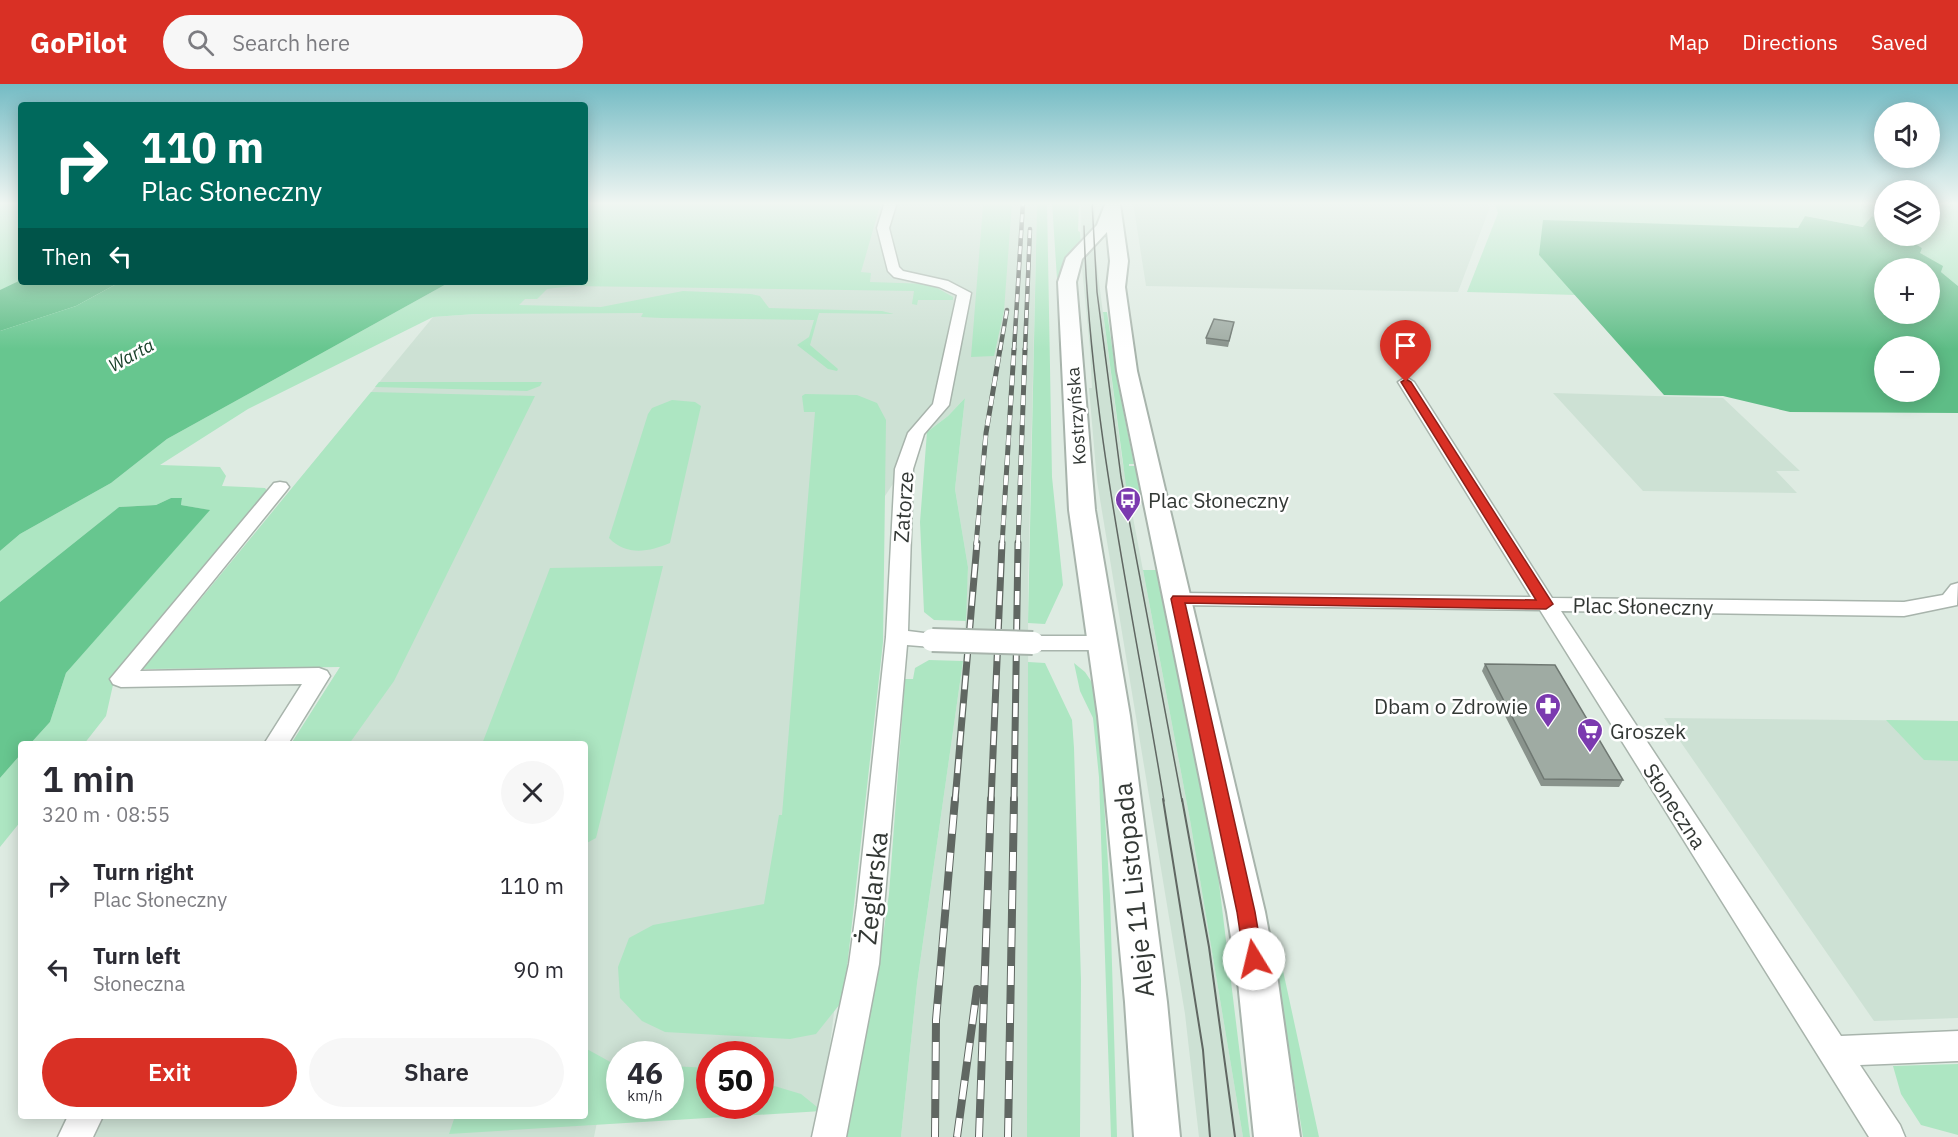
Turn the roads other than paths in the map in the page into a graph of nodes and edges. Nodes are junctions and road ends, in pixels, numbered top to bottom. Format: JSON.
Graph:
{"nodes":[{"id":1,"x":889,"y":251,"type":"edge"},
{"id":2,"x":1080,"y":251,"type":"edge"},
{"id":3,"x":1118,"y":251,"type":"edge"},
{"id":4,"x":1067,"y":282,"type":"junction"},
{"id":5,"x":1116,"y":287,"type":"junction"},
{"id":6,"x":1406,"y":382,"type":"dead end"},
{"id":7,"x":280,"y":487,"type":"dead end"},
{"id":8,"x":1955,"y":596,"type":"edge"},
{"id":9,"x":1178,"y":599,"type":"junction"},
{"id":10,"x":1546,"y":604,"type":"junction"},
{"id":11,"x":897,"y":637,"type":"junction"},
{"id":12,"x":1103,"y":643,"type":"junction"},
{"id":13,"x":278,"y":741,"type":"edge"},
{"id":14,"x":1958,"y":1046,"type":"edge"},
{"id":15,"x":1834,"y":1051,"type":"junction"},
{"id":16,"x":84,"y":1119,"type":"edge"},
{"id":17,"x":75,"y":1137,"type":"edge"},
{"id":18,"x":829,"y":1137,"type":"edge"},
{"id":19,"x":1157,"y":1137,"type":"edge"},
{"id":20,"x":1277,"y":1137,"type":"edge"},
{"id":21,"x":1888,"y":1137,"type":"edge"}],
"edges":[{"from":1,"to":11,"type":"street","name":"Zatorze"},
{"from":2,"to":4,"type":"main road","name":"Kostrzyńska"},
{"from":3,"to":5,"type":"main road","name":"Kostrzyńska"},
{"from":4,"to":5,"type":"main road"},
{"from":4,"to":12,"type":"main road","name":"Kostrzyńska"},
{"from":5,"to":9,"type":"main road","name":"Kostrzyńska"},
{"from":6,"to":10,"type":"street","name":"Słoneczna"},
{"from":7,"to":13,"type":"street"},
{"from":8,"to":10,"type":"street","name":"Plac Słoneczny"},
{"from":9,"to":10,"type":"street","name":"Plac Słoneczny"},
{"from":9,"to":20,"type":"main road"},
{"from":10,"to":15,"type":"street","name":"Słoneczna"},
{"from":11,"to":12,"type":"street","bridge":true},
{"from":11,"to":18,"type":"street","name":"Żeglarska"},
{"from":12,"to":19,"type":"main road","name":"Aleje 11 Listopada"},
{"from":14,"to":15,"type":"street"},
{"from":15,"to":21,"type":"street","name":"Słoneczna"},
{"from":16,"to":17,"type":"street"}]}
